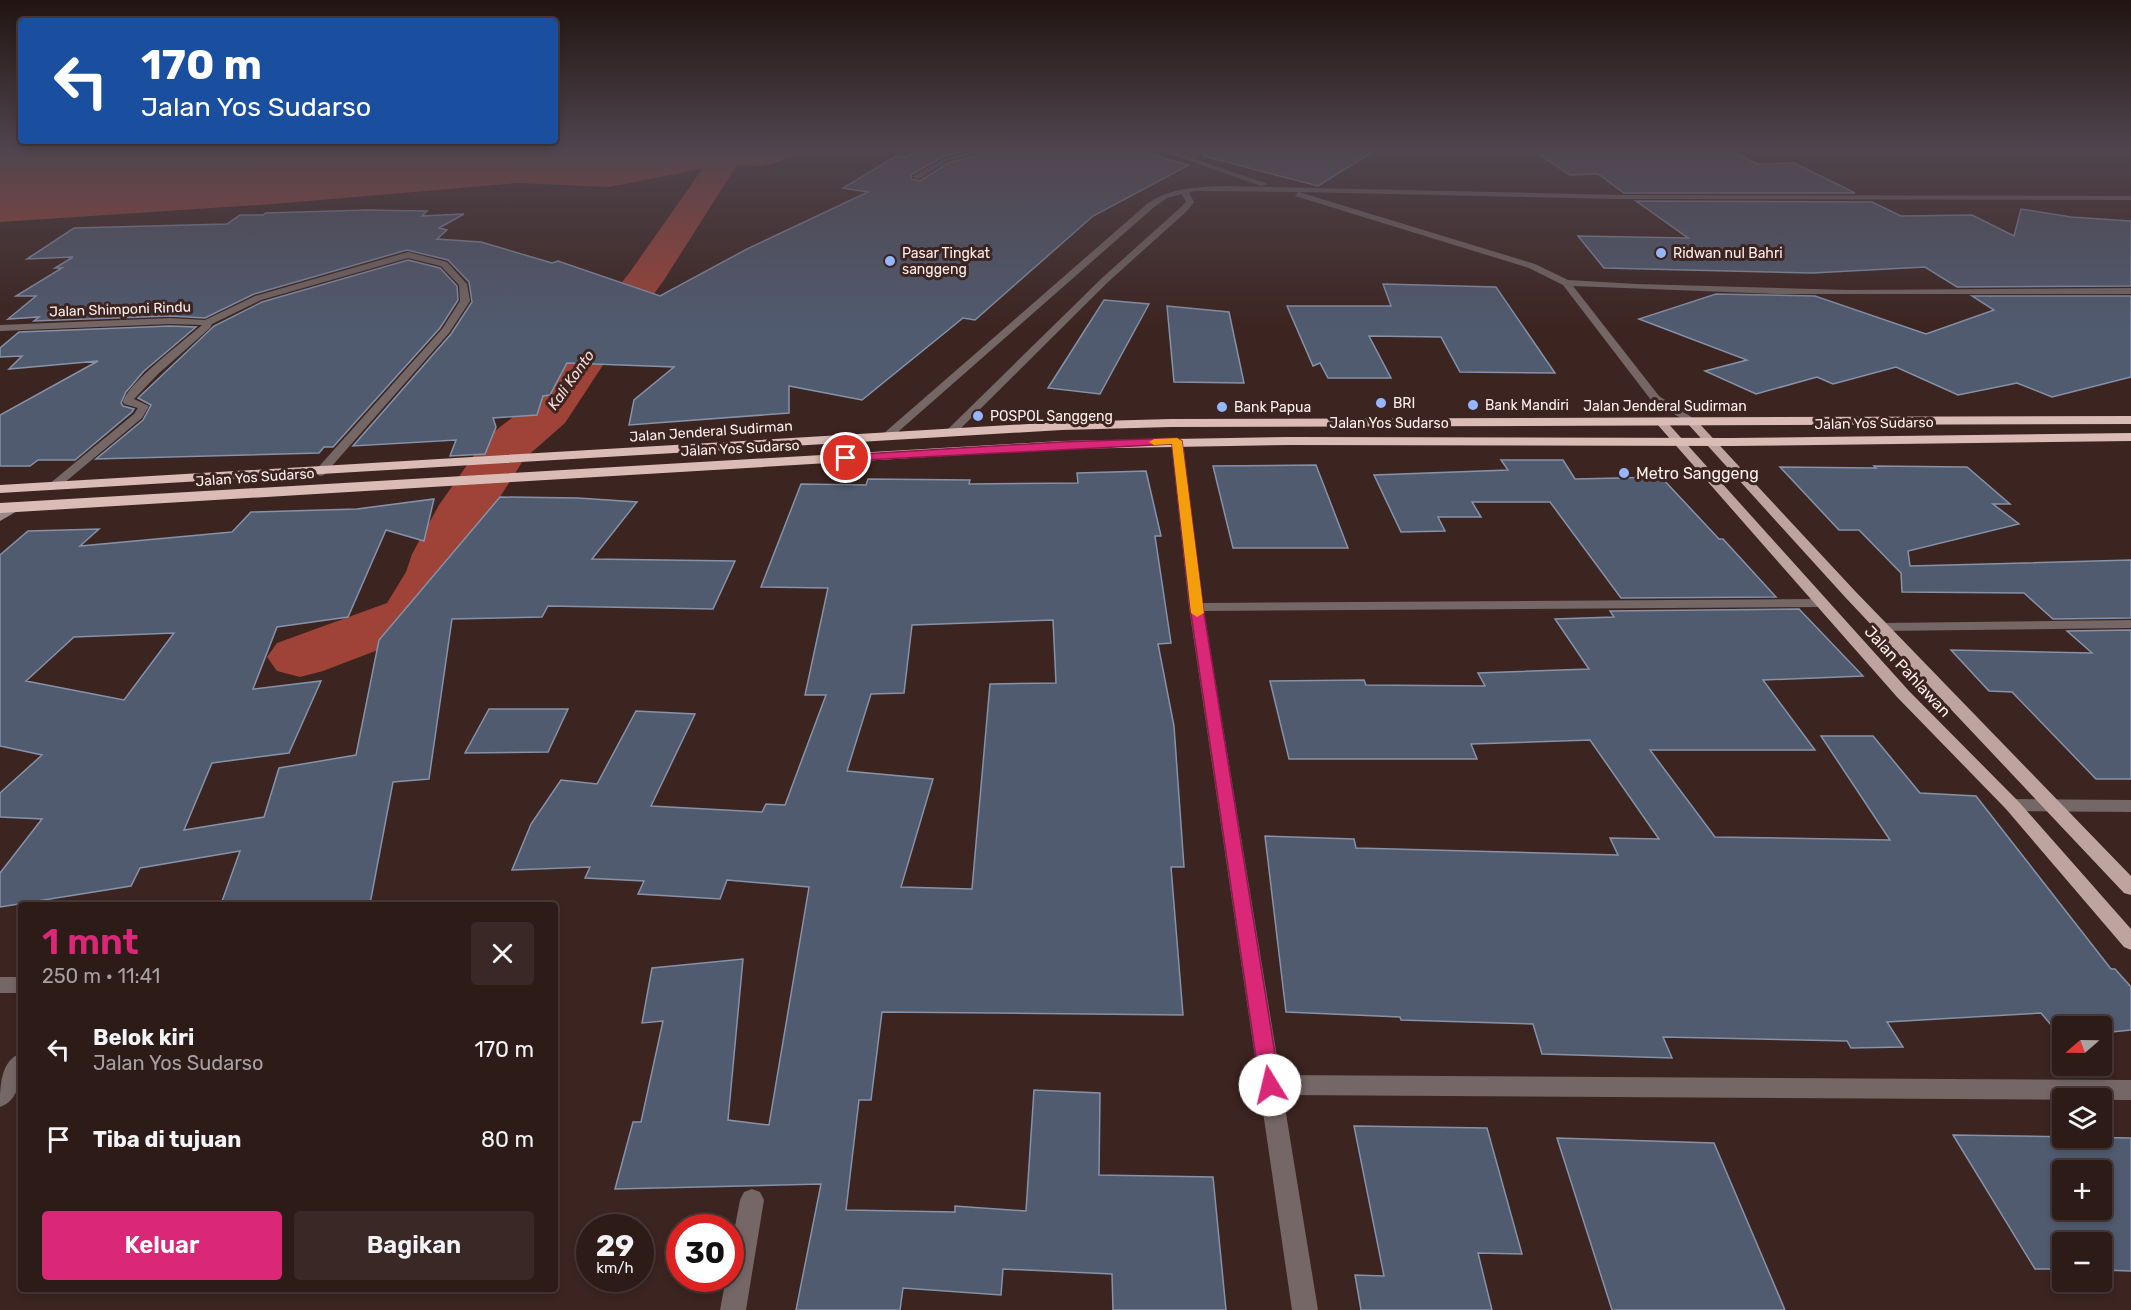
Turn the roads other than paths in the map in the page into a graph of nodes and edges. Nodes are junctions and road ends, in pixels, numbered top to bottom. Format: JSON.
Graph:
{"nodes":[{"id":1,"x":1150,"y":208,"type":"edge"},
{"id":2,"x":1184,"y":208,"type":"edge"},
{"id":3,"x":1344,"y":208,"type":"edge"},
{"id":4,"x":1130,"y":225,"type":"junction"},
{"id":5,"x":1141,"y":226,"type":"dead end"},
{"id":6,"x":1152,"y":227,"type":"dead end"},
{"id":7,"x":1163,"y":228,"type":"junction"},
{"id":8,"x":1071,"y":276,"type":"junction"},
{"id":9,"x":1082,"y":278,"type":"dead end"},
{"id":10,"x":1093,"y":279,"type":"dead end"},
{"id":11,"x":1104,"y":280,"type":"junction"},
{"id":12,"x":1566,"y":283,"type":"junction"},
{"id":13,"x":2131,"y":291,"type":"edge"},
{"id":14,"x":206,"y":322,"type":"junction"},
{"id":15,"x":0,"y":328,"type":"edge"},
{"id":16,"x":1655,"y":398,"type":"junction"},
{"id":17,"x":2131,"y":420,"type":"edge"},
{"id":18,"x":1661,"y":422,"type":"junction"},
{"id":19,"x":1692,"y":422,"type":"junction"},
{"id":20,"x":952,"y":431,"type":"junction"},
{"id":21,"x":887,"y":436,"type":"junction"},
{"id":22,"x":2131,"y":437,"type":"edge"},
{"id":23,"x":1177,"y":441,"type":"junction"},
{"id":24,"x":1709,"y":441,"type":"junction"},
{"id":25,"x":1676,"y":442,"type":"junction"},
{"id":26,"x":481,"y":461,"type":"joint"},
{"id":27,"x":320,"y":472,"type":"junction"},
{"id":28,"x":54,"y":485,"type":"junction"},
{"id":29,"x":0,"y":489,"type":"edge"},
{"id":30,"x":7,"y":508,"type":"edge"},
{"id":31,"x":0,"y":517,"type":"edge"},
{"id":32,"x":1820,"y":603,"type":"junction"},
{"id":33,"x":1196,"y":607,"type":"junction"},
{"id":34,"x":2131,"y":624,"type":"edge"},
{"id":35,"x":1883,"y":627,"type":"junction"},
{"id":36,"x":2012,"y":805,"type":"junction"},
{"id":37,"x":2052,"y":805,"type":"junction"},
{"id":38,"x":2131,"y":806,"type":"edge"},
{"id":39,"x":2131,"y":888,"type":"edge"},
{"id":40,"x":2131,"y":942,"type":"edge"},
{"id":41,"x":18,"y":985,"type":"edge"},
{"id":42,"x":0,"y":986,"type":"edge"},
{"id":43,"x":18,"y":1067,"type":"edge"},
{"id":44,"x":1270,"y":1085,"type":"junction"},
{"id":45,"x":2131,"y":1090,"type":"edge"},
{"id":46,"x":0,"y":1097,"type":"edge"},
{"id":47,"x":752,"y":1200,"type":"dead end"},
{"id":48,"x":733,"y":1310,"type":"edge"},
{"id":49,"x":1305,"y":1310,"type":"edge"}],
"edges":[{"from":1,"to":4,"type":"street"},
{"from":2,"to":7,"type":"street"},
{"from":3,"to":12,"type":"street"},
{"from":4,"to":5,"type":"street"},
{"from":4,"to":8,"type":"street"},
{"from":6,"to":7,"type":"street"},
{"from":7,"to":11,"type":"street"},
{"from":8,"to":9,"type":"street"},
{"from":8,"to":21,"type":"street"},
{"from":10,"to":11,"type":"street"},
{"from":11,"to":20,"type":"street"},
{"from":12,"to":13,"type":"street"},
{"from":12,"to":16,"type":"street"},
{"from":14,"to":15,"type":"street","name":"Jalan Shimponi Rindu"},
{"from":14,"to":27,"type":"street"},
{"from":14,"to":28,"type":"street","name":"Jalan Shimponi Rindu"},
{"from":16,"to":18,"type":"street"},
{"from":16,"to":19,"type":"street"},
{"from":17,"to":19,"type":"highway","name":"Jalan Jenderal Sudirman"},
{"from":18,"to":19,"type":"highway","name":"Jalan Jenderal Sudirman"},
{"from":18,"to":20,"type":"highway","name":"Jalan Jenderal Sudirman"},
{"from":18,"to":25,"type":"main road","name":"Jalan Pahlawan"},
{"from":19,"to":24,"type":"main road","name":"Jalan Pahlawan"},
{"from":20,"to":21,"type":"highway","name":"Jalan Jenderal Sudirman"},
{"from":21,"to":26,"type":"highway","name":"Jalan Jenderal Sudirman"},
{"from":22,"to":24,"type":"highway","name":"Jalan Yos Sudarso"},
{"from":23,"to":25,"type":"highway","name":"Jalan Yos Sudarso"},
{"from":23,"to":30,"type":"highway","name":"Jalan Yos Sudarso"},
{"from":23,"to":33,"type":"street"},
{"from":24,"to":25,"type":"highway","name":"Jalan Yos Sudarso"},
{"from":24,"to":35,"type":"main road","name":"Jalan Pahlawan"},
{"from":25,"to":32,"type":"main road","name":"Jalan Pahlawan"},
{"from":26,"to":27,"type":"highway","name":"Jalan Yos Sudarso"},
{"from":27,"to":28,"type":"highway","name":"Jalan Yos Sudarso"},
{"from":28,"to":29,"type":"highway","name":"Jalan Yos Sudarso"},
{"from":30,"to":31,"type":"street"},
{"from":32,"to":33,"type":"street"},
{"from":32,"to":36,"type":"main road","name":"Jalan Pahlawan"},
{"from":33,"to":44,"type":"street"},
{"from":34,"to":35,"type":"street"},
{"from":35,"to":37,"type":"main road","name":"Jalan Pahlawan"},
{"from":36,"to":37,"type":"street"},
{"from":36,"to":40,"type":"main road","name":"Jalan Pahlawan"},
{"from":37,"to":38,"type":"street"},
{"from":37,"to":39,"type":"main road","name":"Jalan Pahlawan"},
{"from":41,"to":42,"type":"street"},
{"from":43,"to":46,"type":"street"},
{"from":44,"to":45,"type":"street"},
{"from":44,"to":49,"type":"street"},
{"from":47,"to":48,"type":"street"}]}
